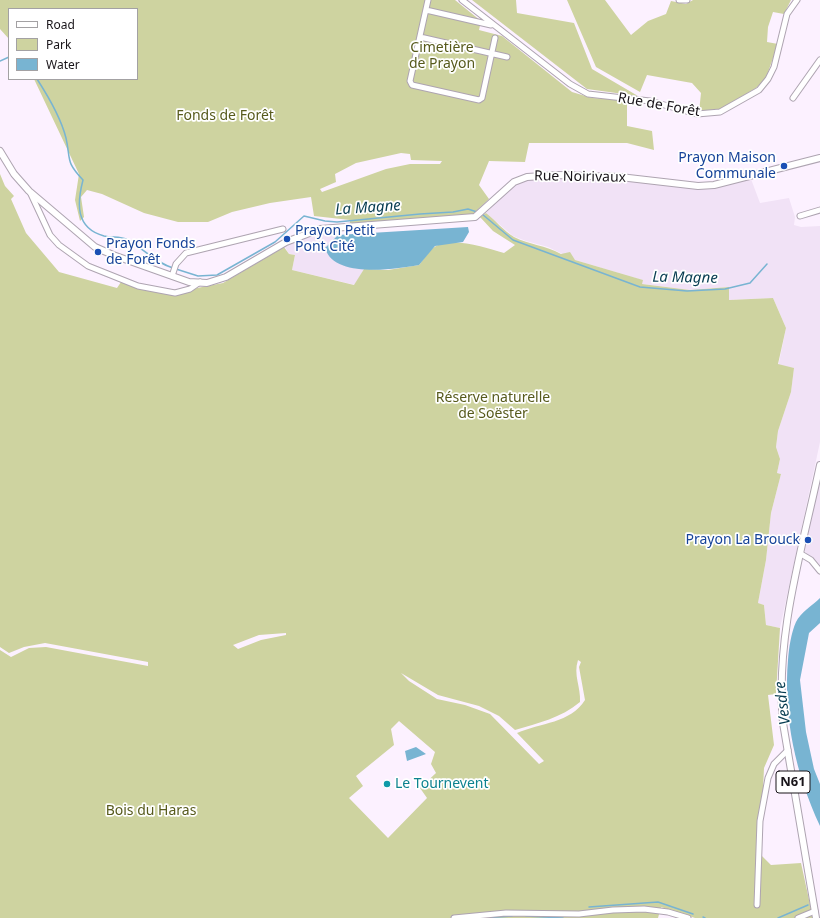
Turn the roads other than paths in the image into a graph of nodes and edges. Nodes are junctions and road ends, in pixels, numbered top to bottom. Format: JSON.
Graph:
{"nodes":[{"id":1,"x":428,"y":0,"type":"edge"},
{"id":2,"x":462,"y":0,"type":"edge"},
{"id":3,"x":680,"y":0,"type":"edge"},
{"id":4,"x":687,"y":0,"type":"edge"},
{"id":5,"x":797,"y":0,"type":"edge"},
{"id":6,"x":426,"y":10,"type":"junction"},
{"id":7,"x":494,"y":25,"type":"junction"},
{"id":8,"x":420,"y":37,"type":"junction"},
{"id":9,"x":495,"y":38,"type":"dead end"},
{"id":10,"x":491,"y":54,"type":"junction"},
{"id":11,"x":507,"y":57,"type":"dead end"},
{"id":12,"x":820,"y":60,"type":"edge"},
{"id":13,"x":793,"y":98,"type":"dead end"},
{"id":14,"x":0,"y":151,"type":"edge"},
{"id":15,"x":820,"y":158,"type":"edge"},
{"id":16,"x":29,"y":191,"type":"junction"},
{"id":17,"x":820,"y":210,"type":"edge"},
{"id":18,"x":800,"y":216,"type":"dead end"},
{"id":19,"x":283,"y":229,"type":"dead end"},
{"id":20,"x":173,"y":274,"type":"junction"},
{"id":21,"x":200,"y":282,"type":"junction"},
{"id":22,"x":820,"y":465,"type":"edge"},
{"id":23,"x":800,"y":554,"type":"junction"},
{"id":24,"x":820,"y":571,"type":"edge"},
{"id":25,"x":788,"y":750,"type":"junction"},
{"id":26,"x":757,"y":904,"type":"dead end"},
{"id":27,"x":815,"y":911,"type":"junction"},
{"id":28,"x":454,"y":918,"type":"edge"},
{"id":29,"x":688,"y":918,"type":"edge"},
{"id":30,"x":798,"y":918,"type":"edge"},
{"id":31,"x":816,"y":918,"type":"edge"}],
"edges":[{"from":1,"to":6,"type":"street"},
{"from":2,"to":7,"type":"street","name":"Rue de Forêt"},
{"from":3,"to":4,"type":"street"},
{"from":5,"to":7,"type":"street","name":"Rue de Forêt"},
{"from":6,"to":7,"type":"street"},
{"from":6,"to":8,"type":"street"},
{"from":8,"to":10,"type":"street"},
{"from":8,"to":10,"type":"street"},
{"from":9,"to":10,"type":"street"},
{"from":10,"to":11,"type":"street"},
{"from":12,"to":13,"type":"street"},
{"from":14,"to":16,"type":"main road","name":"Rue Noirivaux"},
{"from":15,"to":21,"type":"main road","name":"Rue Noirivaux"},
{"from":16,"to":20,"type":"main road","name":"Rue Noirivaux"},
{"from":16,"to":21,"type":"street"},
{"from":17,"to":18,"type":"street"},
{"from":19,"to":20,"type":"street"},
{"from":20,"to":21,"type":"main road","name":"Rue Noirivaux"},
{"from":22,"to":23,"type":"main road","number":"N61"},
{"from":23,"to":24,"type":"street"},
{"from":23,"to":25,"type":"main road","number":"N61"},
{"from":25,"to":26,"type":"street"},
{"from":25,"to":27,"type":"main road","number":"N61"},
{"from":27,"to":30,"type":"street"},
{"from":27,"to":31,"type":"main road","number":"N61"},
{"from":28,"to":29,"type":"street"}]}
